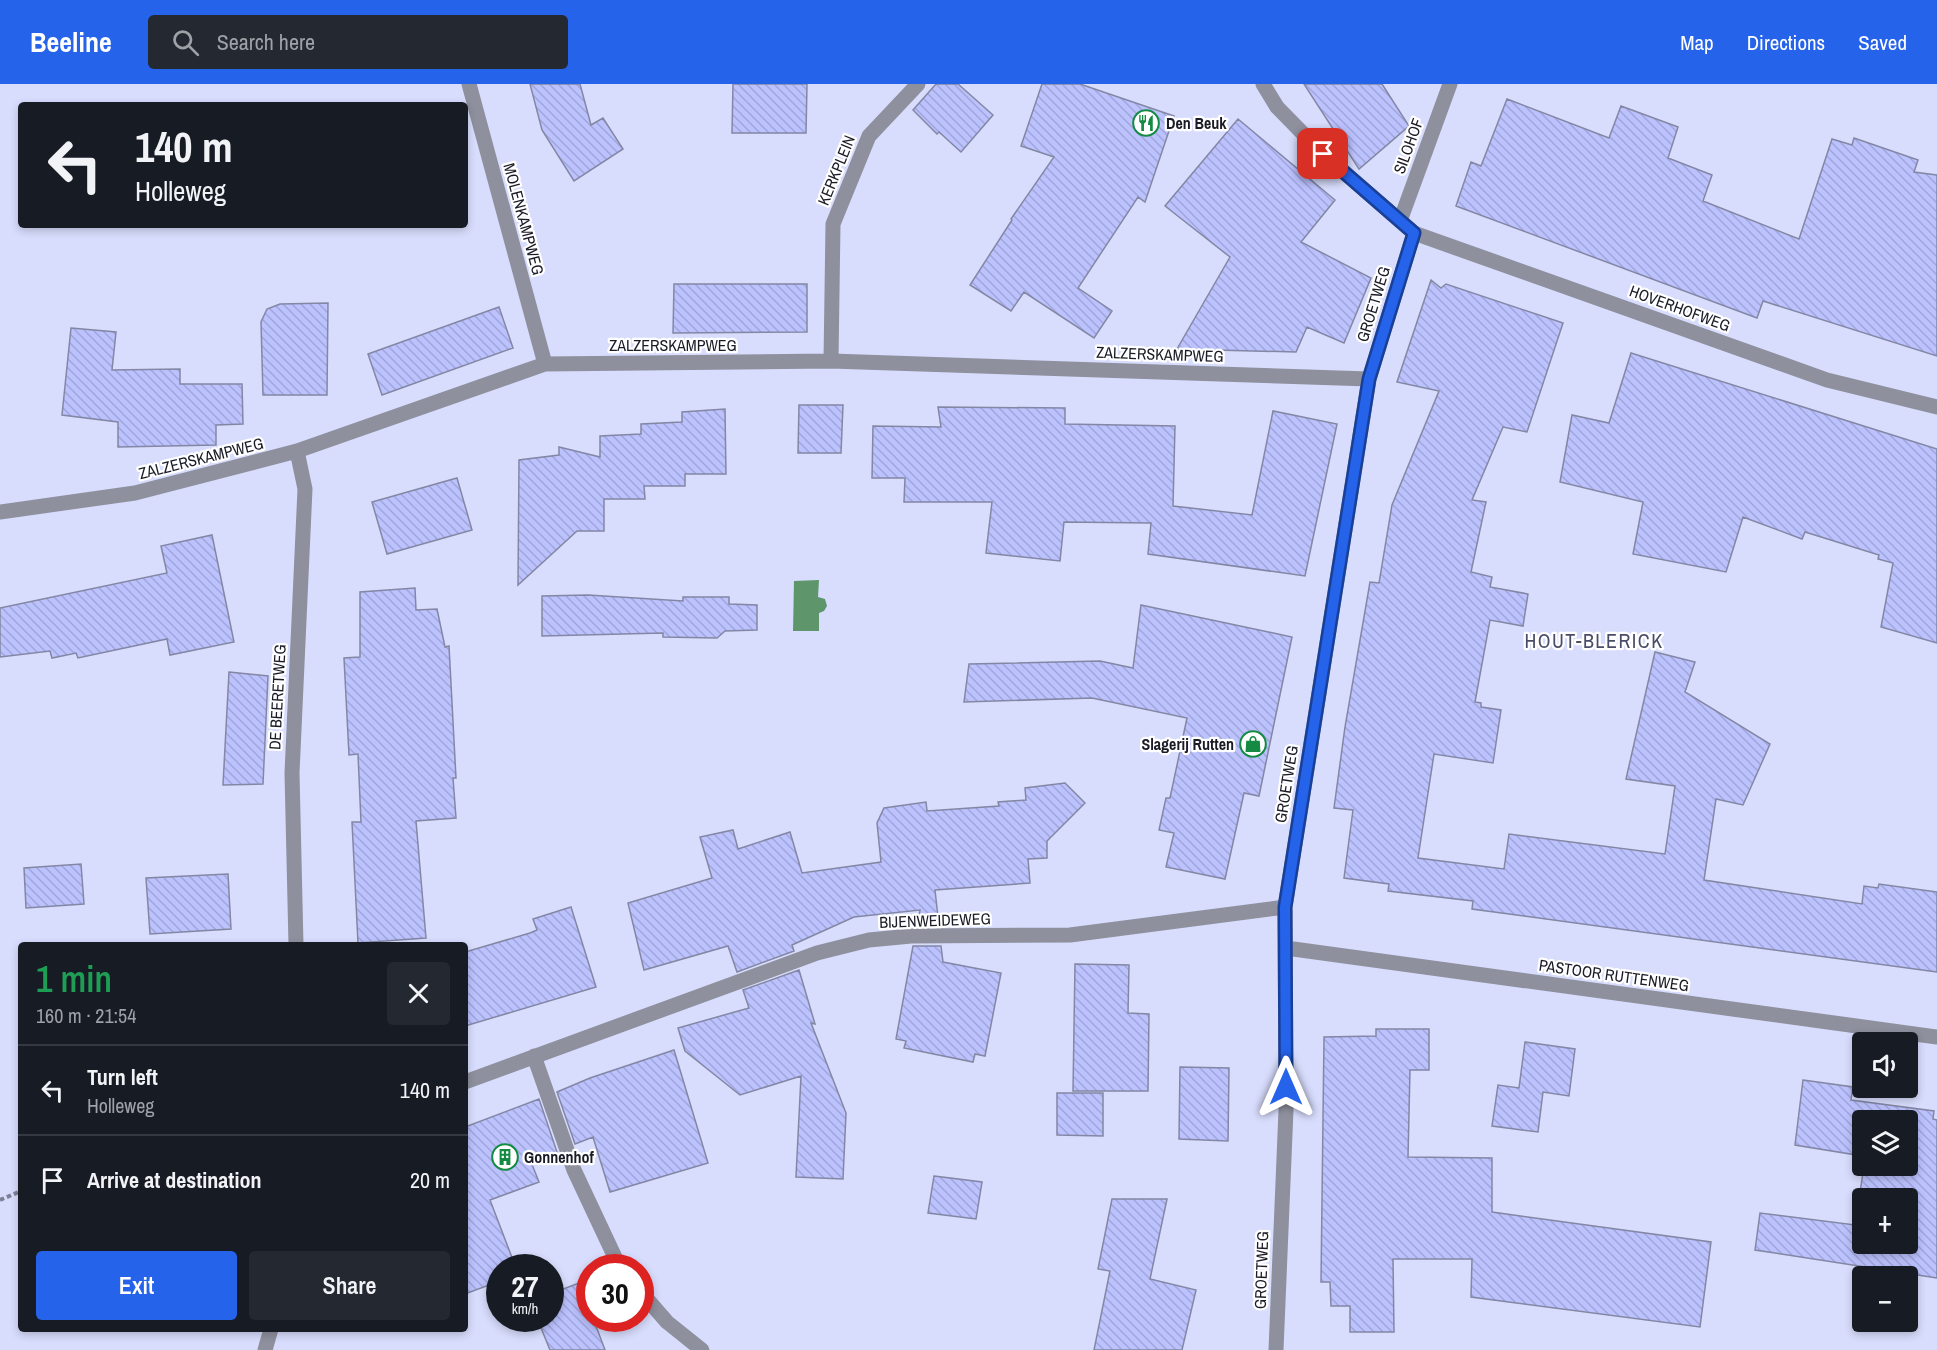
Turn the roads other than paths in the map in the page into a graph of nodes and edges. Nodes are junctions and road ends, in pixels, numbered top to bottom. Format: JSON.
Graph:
{"nodes":[{"id":1,"x":469,"y":84,"type":"edge"},
{"id":2,"x":918,"y":84,"type":"edge"},
{"id":3,"x":1263,"y":84,"type":"edge"},
{"id":4,"x":1450,"y":84,"type":"edge"},
{"id":5,"x":1400,"y":221,"type":"junction"},
{"id":6,"x":1414,"y":233,"type":"junction"},
{"id":7,"x":831,"y":361,"type":"junction"},
{"id":8,"x":545,"y":364,"type":"junction"},
{"id":9,"x":1369,"y":379,"type":"junction"},
{"id":10,"x":1937,"y":407,"type":"edge"},
{"id":11,"x":297,"y":451,"type":"junction"},
{"id":12,"x":0,"y":512,"type":"edge"},
{"id":13,"x":1285,"y":907,"type":"junction"},
{"id":14,"x":296,"y":942,"type":"edge"},
{"id":15,"x":1286,"y":948,"type":"junction"},
{"id":16,"x":1937,"y":1037,"type":"edge"},
{"id":17,"x":534,"y":1056,"type":"junction"},
{"id":18,"x":468,"y":1081,"type":"edge"},
{"id":19,"x":613,"y":1254,"type":"edge"},
{"id":20,"x":654,"y":1308,"type":"edge"},
{"id":21,"x":270,"y":1332,"type":"edge"},
{"id":22,"x":266,"y":1350,"type":"edge"},
{"id":23,"x":702,"y":1350,"type":"edge"},
{"id":24,"x":1276,"y":1350,"type":"edge"}],
"edges":[{"from":1,"to":8,"type":"street","name":"MOLENKAMPWEG"},
{"from":2,"to":7,"type":"street","name":"KERKPLEIN"},
{"from":3,"to":5,"type":"street"},
{"from":4,"to":5,"type":"street","name":"SILOHOF"},
{"from":5,"to":6,"type":"street"},
{"from":6,"to":9,"type":"street","name":"GROETWEG"},
{"from":6,"to":10,"type":"street","name":"HOVERHOFWEG"},
{"from":7,"to":8,"type":"street","name":"ZALZERSKAMPWEG"},
{"from":7,"to":9,"type":"street","name":"ZALZERSKAMPWEG"},
{"from":8,"to":11,"type":"street","name":"ZALZERSKAMPWEG"},
{"from":9,"to":13,"type":"street","name":"GROETWEG"},
{"from":11,"to":12,"type":"street","name":"ZALZERSKAMPWEG"},
{"from":11,"to":14,"type":"street","name":"DE BEERETWEG"},
{"from":13,"to":15,"type":"street","name":"GROETWEG"},
{"from":13,"to":17,"type":"street","name":"BIJENWEIDEWEG"},
{"from":15,"to":16,"type":"street","name":"PASTOOR RUTTENWEG"},
{"from":15,"to":24,"type":"street","name":"GROETWEG"},
{"from":17,"to":18,"type":"street","name":"BIJENWEIDEWEG"},
{"from":17,"to":19,"type":"street"},
{"from":20,"to":23,"type":"street"},
{"from":21,"to":22,"type":"street"}]}
